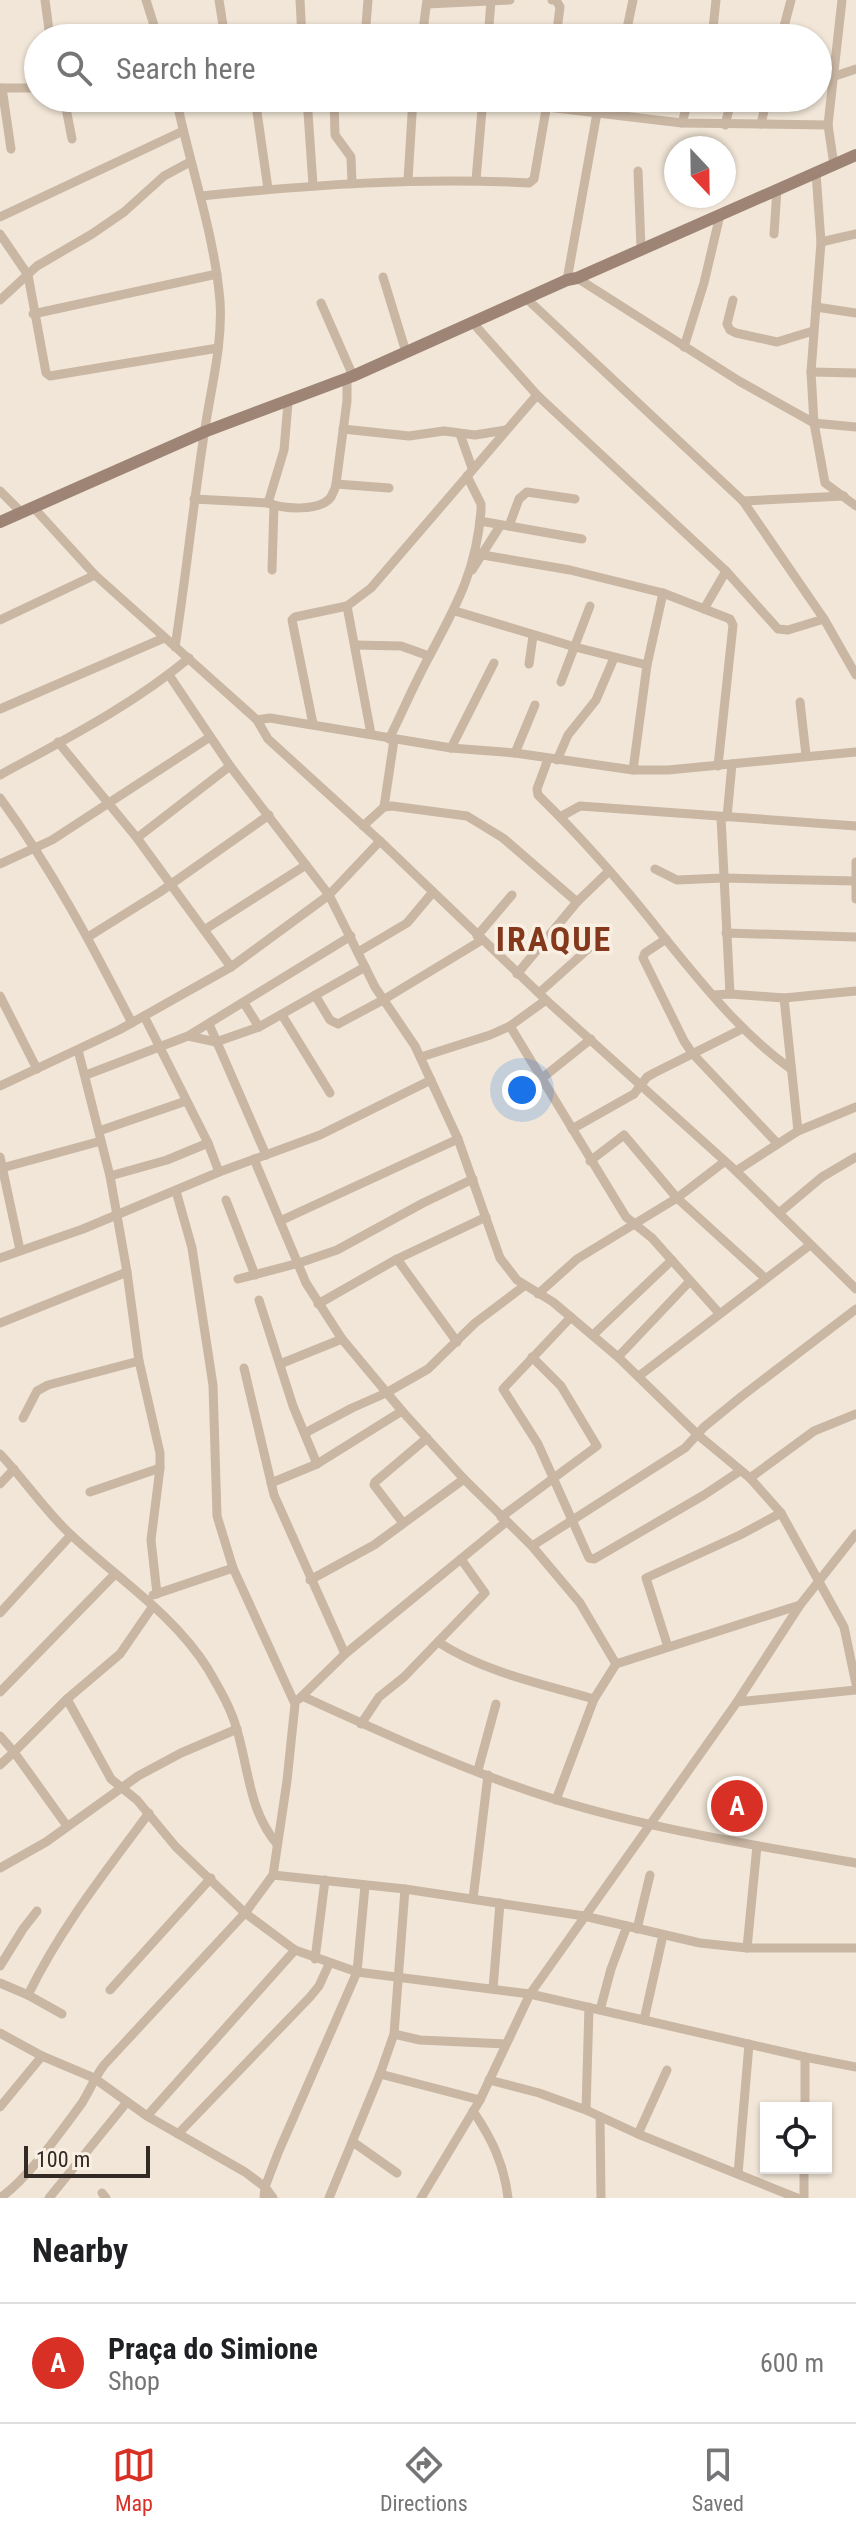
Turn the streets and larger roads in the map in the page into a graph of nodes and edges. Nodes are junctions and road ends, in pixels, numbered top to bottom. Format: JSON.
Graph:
{"nodes":[{"id":1,"x":45,"y":0,"type":"edge"},
{"id":2,"x":146,"y":0,"type":"edge"},
{"id":3,"x":219,"y":0,"type":"edge"},
{"id":4,"x":300,"y":0,"type":"edge"},
{"id":5,"x":368,"y":0,"type":"edge"},
{"id":6,"x":510,"y":0,"type":"edge"},
{"id":7,"x":552,"y":0,"type":"edge"},
{"id":8,"x":633,"y":0,"type":"edge"},
{"id":9,"x":716,"y":0,"type":"edge"},
{"id":10,"x":791,"y":0,"type":"edge"},
{"id":11,"x":842,"y":0,"type":"edge"},
{"id":12,"x":491,"y":1,"type":"edge"},
{"id":13,"x":427,"y":2,"type":"edge"},
{"id":14,"x":48,"y":24,"type":"edge"},
{"id":15,"x":153,"y":24,"type":"edge"},
{"id":16,"x":223,"y":24,"type":"edge"},
{"id":17,"x":301,"y":24,"type":"edge"},
{"id":18,"x":366,"y":24,"type":"edge"},
{"id":19,"x":424,"y":24,"type":"edge"},
{"id":20,"x":489,"y":24,"type":"edge"},
{"id":21,"x":558,"y":24,"type":"edge"},
{"id":22,"x":628,"y":24,"type":"edge"},
{"id":23,"x":713,"y":24,"type":"edge"},
{"id":24,"x":785,"y":24,"type":"edge"},
{"id":25,"x":856,"y":69,"type":"edge"},
{"id":26,"x":832,"y":77,"type":"joint"},
{"id":27,"x":1,"y":88,"type":"edge"},
{"id":28,"x":24,"y":88,"type":"edge"},
{"id":29,"x":67,"y":112,"type":"edge"},
{"id":30,"x":179,"y":112,"type":"edge"},
{"id":31,"x":257,"y":112,"type":"edge"},
{"id":32,"x":308,"y":112,"type":"edge"},
{"id":33,"x":334,"y":112,"type":"edge"},
{"id":34,"x":412,"y":112,"type":"edge"},
{"id":35,"x":482,"y":112,"type":"edge"},
{"id":36,"x":546,"y":112,"type":"edge"},
{"id":37,"x":597,"y":112,"type":"edge"},
{"id":38,"x":685,"y":112,"type":"edge"},
{"id":39,"x":728,"y":112,"type":"edge"},
{"id":40,"x":764,"y":112,"type":"edge"},
{"id":41,"x":829,"y":112,"type":"edge"},
{"id":42,"x":602,"y":113,"type":"junction"},
{"id":43,"x":682,"y":123,"type":"junction"},
{"id":44,"x":761,"y":124,"type":"junction"},
{"id":45,"x":3,"y":125,"type":"edge"},
{"id":46,"x":725,"y":125,"type":"junction"},
{"id":47,"x":828,"y":125,"type":"junction"},
{"id":48,"x":183,"y":131,"type":"junction"},
{"id":49,"x":72,"y":139,"type":"dead end"},
{"id":50,"x":11,"y":149,"type":"dead end"},
{"id":51,"x":856,"y":155,"type":"edge"},
{"id":52,"x":190,"y":162,"type":"junction"},
{"id":53,"x":834,"y":165,"type":"junction"},
{"id":54,"x":638,"y":171,"type":"dead end"},
{"id":55,"x":816,"y":173,"type":"junction"},
{"id":56,"x":408,"y":180,"type":"junction"},
{"id":57,"x":476,"y":180,"type":"junction"},
{"id":58,"x":352,"y":183,"type":"junction"},
{"id":59,"x":313,"y":185,"type":"junction"},
{"id":60,"x":268,"y":189,"type":"junction"},
{"id":61,"x":777,"y":189,"type":"junction"},
{"id":62,"x":201,"y":196,"type":"junction"},
{"id":63,"x":720,"y":215,"type":"junction"},
{"id":64,"x":0,"y":217,"type":"edge"},
{"id":65,"x":0,"y":234,"type":"edge"},
{"id":66,"x":774,"y":234,"type":"dead end"},
{"id":67,"x":856,"y":234,"type":"edge"},
{"id":68,"x":821,"y":242,"type":"junction"},
{"id":69,"x":641,"y":248,"type":"junction"},
{"id":70,"x":217,"y":274,"type":"junction"},
{"id":71,"x":28,"y":275,"type":"junction"},
{"id":72,"x":383,"y":277,"type":"dead end"},
{"id":73,"x":572,"y":279,"type":"junction"},
{"id":74,"x":0,"y":300,"type":"edge"},
{"id":75,"x":528,"y":300,"type":"junction"},
{"id":76,"x":733,"y":300,"type":"dead end"},
{"id":77,"x":321,"y":303,"type":"dead end"},
{"id":78,"x":816,"y":307,"type":"junction"},
{"id":79,"x":856,"y":313,"type":"edge"},
{"id":80,"x":33,"y":314,"type":"junction"},
{"id":81,"x":473,"y":323,"type":"junction"},
{"id":82,"x":813,"y":331,"type":"junction"},
{"id":83,"x":684,"y":347,"type":"junction"},
{"id":84,"x":218,"y":348,"type":"junction"},
{"id":85,"x":406,"y":352,"type":"junction"},
{"id":86,"x":811,"y":372,"type":"junction"},
{"id":87,"x":856,"y":373,"type":"edge"},
{"id":88,"x":350,"y":377,"type":"junction"},
{"id":89,"x":537,"y":395,"type":"junction"},
{"id":90,"x":288,"y":403,"type":"junction"},
{"id":91,"x":814,"y":423,"type":"junction"},
{"id":92,"x":856,"y":427,"type":"edge"},
{"id":93,"x":343,"y":429,"type":"junction"},
{"id":94,"x":506,"y":430,"type":"junction"},
{"id":95,"x":204,"y":432,"type":"junction"},
{"id":96,"x":460,"y":434,"type":"junction"},
{"id":97,"x":470,"y":472,"type":"junction"},
{"id":98,"x":336,"y":484,"type":"junction"},
{"id":99,"x":389,"y":488,"type":"dead end"},
{"id":100,"x":0,"y":491,"type":"edge"},
{"id":101,"x":845,"y":496,"type":"junction"},
{"id":102,"x":194,"y":499,"type":"junction"},
{"id":103,"x":575,"y":499,"type":"dead end"},
{"id":104,"x":743,"y":501,"type":"junction"},
{"id":105,"x":271,"y":504,"type":"junction"},
{"id":106,"x":856,"y":505,"type":"edge"},
{"id":107,"x":27,"y":510,"type":"junction"},
{"id":108,"x":480,"y":521,"type":"junction"},
{"id":109,"x":0,"y":522,"type":"edge"},
{"id":110,"x":505,"y":526,"type":"junction"},
{"id":111,"x":582,"y":539,"type":"dead end"},
{"id":112,"x":483,"y":555,"type":"junction"},
{"id":113,"x":272,"y":570,"type":"dead end"},
{"id":114,"x":726,"y":571,"type":"junction"},
{"id":115,"x":469,"y":573,"type":"junction"},
{"id":116,"x":95,"y":575,"type":"junction"},
{"id":117,"x":663,"y":593,"type":"junction"},
{"id":118,"x":347,"y":606,"type":"junction"},
{"id":119,"x":590,"y":606,"type":"dead end"},
{"id":120,"x":704,"y":609,"type":"junction"},
{"id":121,"x":455,"y":611,"type":"junction"},
{"id":122,"x":824,"y":619,"type":"junction"},
{"id":123,"x":0,"y":620,"type":"edge"},
{"id":124,"x":533,"y":636,"type":"junction"},
{"id":125,"x":164,"y":638,"type":"junction"},
{"id":126,"x":355,"y":645,"type":"junction"},
{"id":127,"x":175,"y":647,"type":"junction"},
{"id":128,"x":575,"y":647,"type":"junction"},
{"id":129,"x":429,"y":656,"type":"junction"},
{"id":130,"x":189,"y":658,"type":"junction"},
{"id":131,"x":614,"y":658,"type":"junction"},
{"id":132,"x":494,"y":663,"type":"dead end"},
{"id":133,"x":529,"y":664,"type":"dead end"},
{"id":134,"x":647,"y":665,"type":"junction"},
{"id":135,"x":169,"y":675,"type":"junction"},
{"id":136,"x":856,"y":675,"type":"edge"},
{"id":137,"x":561,"y":682,"type":"dead end"},
{"id":138,"x":800,"y":702,"type":"dead end"},
{"id":139,"x":535,"y":705,"type":"dead end"},
{"id":140,"x":0,"y":709,"type":"edge"},
{"id":141,"x":257,"y":720,"type":"junction"},
{"id":142,"x":313,"y":724,"type":"junction"},
{"id":143,"x":371,"y":734,"type":"junction"},
{"id":144,"x":210,"y":737,"type":"junction"},
{"id":145,"x":392,"y":739,"type":"junction"},
{"id":146,"x":58,"y":742,"type":"junction"},
{"id":147,"x":451,"y":748,"type":"junction"},
{"id":148,"x":856,"y":752,"type":"edge"},
{"id":149,"x":515,"y":753,"type":"junction"},
{"id":150,"x":806,"y":755,"type":"junction"},
{"id":151,"x":552,"y":760,"type":"junction"},
{"id":152,"x":732,"y":764,"type":"junction"},
{"id":153,"x":230,"y":766,"type":"junction"},
{"id":154,"x":718,"y":766,"type":"junction"},
{"id":155,"x":633,"y":770,"type":"junction"},
{"id":156,"x":0,"y":775,"type":"edge"},
{"id":157,"x":0,"y":798,"type":"edge"},
{"id":158,"x":109,"y":804,"type":"junction"},
{"id":159,"x":384,"y":807,"type":"junction"},
{"id":160,"x":269,"y":815,"type":"junction"},
{"id":161,"x":560,"y":817,"type":"junction"},
{"id":162,"x":724,"y":817,"type":"junction"},
{"id":163,"x":363,"y":826,"type":"junction"},
{"id":164,"x":856,"y":826,"type":"edge"},
{"id":165,"x":137,"y":838,"type":"junction"},
{"id":166,"x":380,"y":841,"type":"junction"},
{"id":167,"x":37,"y":849,"type":"junction"},
{"id":168,"x":856,"y":862,"type":"edge"},
{"id":169,"x":0,"y":864,"type":"edge"},
{"id":170,"x":306,"y":865,"type":"junction"},
{"id":171,"x":655,"y":869,"type":"dead end"},
{"id":172,"x":608,"y":872,"type":"junction"},
{"id":173,"x":723,"y":878,"type":"junction"},
{"id":174,"x":171,"y":883,"type":"junction"},
{"id":175,"x":856,"y":883,"type":"edge"},
{"id":176,"x":433,"y":892,"type":"junction"},
{"id":177,"x":329,"y":895,"type":"junction"},
{"id":178,"x":512,"y":895,"type":"dead end"},
{"id":179,"x":856,"y":899,"type":"edge"},
{"id":180,"x":577,"y":902,"type":"junction"},
{"id":181,"x":204,"y":930,"type":"junction"},
{"id":182,"x":607,"y":932,"type":"dead end"},
{"id":183,"x":726,"y":933,"type":"junction"},
{"id":184,"x":351,"y":936,"type":"junction"},
{"id":185,"x":88,"y":937,"type":"junction"},
{"id":186,"x":856,"y":937,"type":"edge"},
{"id":187,"x":479,"y":938,"type":"junction"},
{"id":188,"x":666,"y":939,"type":"junction"},
{"id":189,"x":358,"y":952,"type":"junction"},
{"id":190,"x":231,"y":967,"type":"junction"},
{"id":191,"x":365,"y":967,"type":"junction"},
{"id":192,"x":517,"y":974,"type":"junction"},
{"id":193,"x":856,"y":991,"type":"edge"},
{"id":194,"x":730,"y":994,"type":"junction"},
{"id":195,"x":315,"y":995,"type":"junction"},
{"id":196,"x":713,"y":995,"type":"junction"},
{"id":197,"x":0,"y":996,"type":"edge"},
{"id":198,"x":542,"y":997,"type":"junction"},
{"id":199,"x":784,"y":998,"type":"junction"},
{"id":200,"x":383,"y":1000,"type":"junction"},
{"id":201,"x":244,"y":1003,"type":"junction"},
{"id":202,"x":282,"y":1015,"type":"junction"},
{"id":203,"x":144,"y":1016,"type":"junction"},
{"id":204,"x":132,"y":1023,"type":"junction"},
{"id":205,"x":209,"y":1024,"type":"junction"},
{"id":206,"x":510,"y":1026,"type":"junction"},
{"id":207,"x":259,"y":1027,"type":"junction"},
{"id":208,"x":742,"y":1029,"type":"junction"},
{"id":209,"x":188,"y":1036,"type":"junction"},
{"id":210,"x":591,"y":1039,"type":"junction"},
{"id":211,"x":216,"y":1042,"type":"junction"},
{"id":212,"x":158,"y":1048,"type":"junction"},
{"id":213,"x":78,"y":1050,"type":"junction"},
{"id":214,"x":692,"y":1053,"type":"junction"},
{"id":215,"x":421,"y":1057,"type":"junction"},
{"id":216,"x":37,"y":1069,"type":"junction"},
{"id":217,"x":791,"y":1069,"type":"junction"},
{"id":218,"x":86,"y":1075,"type":"junction"},
{"id":219,"x":541,"y":1079,"type":"junction"},
{"id":220,"x":431,"y":1080,"type":"junction"},
{"id":221,"x":641,"y":1085,"type":"junction"},
{"id":222,"x":0,"y":1086,"type":"edge"},
{"id":223,"x":330,"y":1093,"type":"dead end"},
{"id":224,"x":186,"y":1101,"type":"junction"},
{"id":225,"x":856,"y":1107,"type":"edge"},
{"id":226,"x":572,"y":1129,"type":"junction"},
{"id":227,"x":798,"y":1131,"type":"junction"},
{"id":228,"x":100,"y":1136,"type":"junction"},
{"id":229,"x":458,"y":1139,"type":"junction"},
{"id":230,"x":208,"y":1143,"type":"junction"},
{"id":231,"x":777,"y":1143,"type":"junction"},
{"id":232,"x":266,"y":1155,"type":"junction"},
{"id":233,"x":0,"y":1157,"type":"edge"},
{"id":234,"x":856,"y":1157,"type":"edge"},
{"id":235,"x":254,"y":1159,"type":"junction"},
{"id":236,"x":590,"y":1161,"type":"junction"},
{"id":237,"x":724,"y":1162,"type":"junction"},
{"id":238,"x":2,"y":1168,"type":"junction"},
{"id":239,"x":736,"y":1171,"type":"junction"},
{"id":240,"x":219,"y":1172,"type":"junction"},
{"id":241,"x":110,"y":1176,"type":"junction"},
{"id":242,"x":473,"y":1179,"type":"junction"},
{"id":243,"x":176,"y":1191,"type":"junction"},
{"id":244,"x":677,"y":1198,"type":"junction"},
{"id":245,"x":226,"y":1200,"type":"dead end"},
{"id":246,"x":779,"y":1213,"type":"junction"},
{"id":247,"x":117,"y":1216,"type":"junction"},
{"id":248,"x":486,"y":1217,"type":"junction"},
{"id":249,"x":280,"y":1221,"type":"junction"},
{"id":250,"x":635,"y":1223,"type":"junction"},
{"id":251,"x":810,"y":1245,"type":"junction"},
{"id":252,"x":20,"y":1250,"type":"junction"},
{"id":253,"x":0,"y":1258,"type":"edge"},
{"id":254,"x":397,"y":1259,"type":"junction"},
{"id":255,"x":672,"y":1260,"type":"junction"},
{"id":256,"x":299,"y":1263,"type":"junction"},
{"id":257,"x":127,"y":1272,"type":"junction"},
{"id":258,"x":255,"y":1275,"type":"junction"},
{"id":259,"x":765,"y":1278,"type":"junction"},
{"id":260,"x":238,"y":1279,"type":"dead end"},
{"id":261,"x":690,"y":1281,"type":"junction"},
{"id":262,"x":524,"y":1286,"type":"junction"},
{"id":263,"x":856,"y":1289,"type":"edge"},
{"id":264,"x":538,"y":1294,"type":"junction"},
{"id":265,"x":259,"y":1300,"type":"dead end"},
{"id":266,"x":318,"y":1304,"type":"junction"},
{"id":267,"x":856,"y":1309,"type":"edge"},
{"id":268,"x":719,"y":1313,"type":"junction"},
{"id":269,"x":571,"y":1317,"type":"junction"},
{"id":270,"x":0,"y":1323,"type":"edge"},
{"id":271,"x":593,"y":1335,"type":"junction"},
{"id":272,"x":342,"y":1339,"type":"junction"},
{"id":273,"x":457,"y":1342,"type":"junction"},
{"id":274,"x":532,"y":1357,"type":"junction"},
{"id":275,"x":618,"y":1357,"type":"junction"},
{"id":276,"x":139,"y":1361,"type":"junction"},
{"id":277,"x":280,"y":1364,"type":"junction"},
{"id":278,"x":244,"y":1368,"type":"dead end"},
{"id":279,"x":639,"y":1376,"type":"junction"},
{"id":280,"x":386,"y":1393,"type":"junction"},
{"id":281,"x":402,"y":1411,"type":"junction"},
{"id":282,"x":856,"y":1414,"type":"edge"},
{"id":283,"x":23,"y":1418,"type":"dead end"},
{"id":284,"x":305,"y":1433,"type":"junction"},
{"id":285,"x":698,"y":1435,"type":"junction"},
{"id":286,"x":427,"y":1438,"type":"junction"},
{"id":287,"x":0,"y":1454,"type":"edge"},
{"id":288,"x":317,"y":1464,"type":"junction"},
{"id":289,"x":160,"y":1468,"type":"junction"},
{"id":290,"x":14,"y":1469,"type":"junction"},
{"id":291,"x":740,"y":1471,"type":"junction"},
{"id":292,"x":554,"y":1477,"type":"junction"},
{"id":293,"x":750,"y":1478,"type":"junction"},
{"id":294,"x":464,"y":1479,"type":"junction"},
{"id":295,"x":271,"y":1483,"type":"junction"},
{"id":296,"x":0,"y":1484,"type":"edge"},
{"id":297,"x":90,"y":1492,"type":"dead end"},
{"id":298,"x":781,"y":1513,"type":"junction"},
{"id":299,"x":503,"y":1520,"type":"junction"},
{"id":300,"x":573,"y":1521,"type":"junction"},
{"id":301,"x":403,"y":1523,"type":"junction"},
{"id":302,"x":856,"y":1534,"type":"edge"},
{"id":303,"x":71,"y":1535,"type":"junction"},
{"id":304,"x":532,"y":1546,"type":"junction"},
{"id":305,"x":461,"y":1559,"type":"junction"},
{"id":306,"x":233,"y":1568,"type":"junction"},
{"id":307,"x":115,"y":1574,"type":"junction"},
{"id":308,"x":310,"y":1580,"type":"junction"},
{"id":309,"x":820,"y":1582,"type":"junction"},
{"id":310,"x":157,"y":1594,"type":"junction"},
{"id":311,"x":144,"y":1598,"type":"junction"},
{"id":312,"x":800,"y":1605,"type":"junction"},
{"id":313,"x":153,"y":1606,"type":"junction"},
{"id":314,"x":0,"y":1613,"type":"edge"},
{"id":315,"x":438,"y":1642,"type":"junction"},
{"id":316,"x":668,"y":1647,"type":"junction"},
{"id":317,"x":345,"y":1654,"type":"junction"},
{"id":318,"x":616,"y":1664,"type":"junction"},
{"id":319,"x":856,"y":1687,"type":"edge"},
{"id":320,"x":0,"y":1692,"type":"edge"},
{"id":321,"x":67,"y":1699,"type":"junction"},
{"id":322,"x":594,"y":1699,"type":"junction"},
{"id":323,"x":298,"y":1700,"type":"junction"},
{"id":324,"x":737,"y":1702,"type":"junction"},
{"id":325,"x":496,"y":1704,"type":"dead end"},
{"id":326,"x":361,"y":1724,"type":"junction"},
{"id":327,"x":237,"y":1729,"type":"junction"},
{"id":328,"x":0,"y":1736,"type":"edge"},
{"id":329,"x":14,"y":1752,"type":"junction"},
{"id":330,"x":0,"y":1765,"type":"edge"},
{"id":331,"x":478,"y":1770,"type":"junction"},
{"id":332,"x":488,"y":1775,"type":"junction"},
{"id":333,"x":120,"y":1788,"type":"junction"},
{"id":334,"x":556,"y":1800,"type":"junction"},
{"id":335,"x":149,"y":1813,"type":"junction"},
{"id":336,"x":650,"y":1825,"type":"junction"},
{"id":337,"x":67,"y":1826,"type":"junction"},
{"id":338,"x":277,"y":1844,"type":"junction"},
{"id":339,"x":757,"y":1846,"type":"junction"},
{"id":340,"x":856,"y":1863,"type":"edge"},
{"id":341,"x":0,"y":1868,"type":"edge"},
{"id":342,"x":273,"y":1875,"type":"junction"},
{"id":343,"x":650,"y":1875,"type":"dead end"},
{"id":344,"x":211,"y":1878,"type":"junction"},
{"id":345,"x":325,"y":1880,"type":"junction"},
{"id":346,"x":365,"y":1886,"type":"junction"},
{"id":347,"x":405,"y":1889,"type":"junction"},
{"id":348,"x":473,"y":1899,"type":"junction"},
{"id":349,"x":500,"y":1903,"type":"junction"},
{"id":350,"x":37,"y":1911,"type":"dead end"},
{"id":351,"x":245,"y":1913,"type":"junction"},
{"id":352,"x":584,"y":1916,"type":"junction"},
{"id":353,"x":632,"y":1928,"type":"junction"},
{"id":354,"x":663,"y":1935,"type":"junction"},
{"id":355,"x":747,"y":1948,"type":"junction"},
{"id":356,"x":856,"y":1948,"type":"edge"},
{"id":357,"x":295,"y":1950,"type":"junction"},
{"id":358,"x":315,"y":1959,"type":"junction"},
{"id":359,"x":329,"y":1964,"type":"junction"},
{"id":360,"x":0,"y":1966,"type":"edge"},
{"id":361,"x":357,"y":1972,"type":"junction"},
{"id":362,"x":398,"y":1978,"type":"junction"},
{"id":363,"x":0,"y":1983,"type":"edge"},
{"id":364,"x":493,"y":1989,"type":"junction"},
{"id":365,"x":110,"y":1990,"type":"dead end"},
{"id":366,"x":530,"y":1994,"type":"junction"},
{"id":367,"x":28,"y":1995,"type":"junction"},
{"id":368,"x":589,"y":2007,"type":"junction"},
{"id":369,"x":600,"y":2010,"type":"junction"},
{"id":370,"x":62,"y":2014,"type":"dead end"},
{"id":371,"x":644,"y":2020,"type":"junction"},
{"id":372,"x":0,"y":2033,"type":"edge"},
{"id":373,"x":394,"y":2034,"type":"junction"},
{"id":374,"x":506,"y":2044,"type":"junction"},
{"id":375,"x":749,"y":2044,"type":"junction"},
{"id":376,"x":42,"y":2056,"type":"junction"},
{"id":377,"x":805,"y":2057,"type":"junction"},
{"id":378,"x":856,"y":2067,"type":"edge"},
{"id":379,"x":667,"y":2070,"type":"dead end"},
{"id":380,"x":380,"y":2074,"type":"junction"},
{"id":381,"x":94,"y":2078,"type":"junction"},
{"id":382,"x":489,"y":2080,"type":"junction"},
{"id":383,"x":480,"y":2100,"type":"junction"},
{"id":384,"x":127,"y":2102,"type":"junction"},
{"id":385,"x":805,"y":2102,"type":"edge"},
{"id":386,"x":0,"y":2107,"type":"edge"},
{"id":387,"x":586,"y":2110,"type":"junction"},
{"id":388,"x":473,"y":2111,"type":"junction"},
{"id":389,"x":147,"y":2116,"type":"junction"},
{"id":390,"x":600,"y":2117,"type":"junction"},
{"id":391,"x":178,"y":2134,"type":"junction"},
{"id":392,"x":638,"y":2134,"type":"junction"},
{"id":393,"x":353,"y":2142,"type":"junction"},
{"id":394,"x":397,"y":2173,"type":"dead end"},
{"id":395,"x":738,"y":2174,"type":"junction"},
{"id":396,"x":804,"y":2174,"type":"edge"},
{"id":397,"x":264,"y":2193,"type":"edge"},
{"id":398,"x":0,"y":2198,"type":"edge"},
{"id":399,"x":49,"y":2198,"type":"edge"},
{"id":400,"x":273,"y":2198,"type":"edge"},
{"id":401,"x":329,"y":2198,"type":"edge"},
{"id":402,"x":421,"y":2198,"type":"edge"},
{"id":403,"x":508,"y":2198,"type":"edge"},
{"id":404,"x":601,"y":2198,"type":"edge"},
{"id":405,"x":797,"y":2198,"type":"edge"},
{"id":406,"x":804,"y":2198,"type":"edge"}],
"edges":[{"from":1,"to":14,"type":"street"},
{"from":2,"to":15,"type":"street"},
{"from":3,"to":16,"type":"street"},
{"from":4,"to":17,"type":"street"},
{"from":5,"to":18,"type":"street"},
{"from":6,"to":12,"type":"street"},
{"from":7,"to":21,"type":"street"},
{"from":8,"to":22,"type":"street"},
{"from":9,"to":23,"type":"street"},
{"from":10,"to":24,"type":"street"},
{"from":11,"to":26,"type":"street"},
{"from":12,"to":13,"type":"street"},
{"from":12,"to":20,"type":"street"},
{"from":13,"to":19,"type":"street"},
{"from":25,"to":26,"type":"street"},
{"from":27,"to":28,"type":"street"},
{"from":27,"to":45,"type":"street"},
{"from":29,"to":49,"type":"street"},
{"from":30,"to":48,"type":"street"},
{"from":31,"to":60,"type":"street"},
{"from":32,"to":59,"type":"street"},
{"from":33,"to":58,"type":"street"},
{"from":34,"to":56,"type":"street"},
{"from":35,"to":57,"type":"street"},
{"from":36,"to":57,"type":"street"},
{"from":37,"to":42,"type":"street"},
{"from":38,"to":43,"type":"street"},
{"from":39,"to":46,"type":"street"},
{"from":40,"to":44,"type":"street"},
{"from":41,"to":47,"type":"street"},
{"from":42,"to":43,"type":"street"},
{"from":42,"to":73,"type":"street"},
{"from":43,"to":46,"type":"street"},
{"from":44,"to":46,"type":"street"},
{"from":44,"to":47,"type":"street"},
{"from":45,"to":50,"type":"street"},
{"from":47,"to":53,"type":"street"},
{"from":48,"to":52,"type":"street"},
{"from":48,"to":64,"type":"street"},
{"from":51,"to":53,"type":"street"},
{"from":52,"to":62,"type":"street"},
{"from":52,"to":71,"type":"street"},
{"from":53,"to":55,"type":"street"},
{"from":54,"to":69,"type":"street"},
{"from":55,"to":61,"type":"street"},
{"from":55,"to":68,"type":"street"},
{"from":56,"to":57,"type":"street"},
{"from":56,"to":58,"type":"street"},
{"from":58,"to":59,"type":"street"},
{"from":59,"to":60,"type":"street"},
{"from":60,"to":62,"type":"street"},
{"from":61,"to":63,"type":"street"},
{"from":61,"to":66,"type":"street"},
{"from":62,"to":70,"type":"street"},
{"from":63,"to":69,"type":"street"},
{"from":63,"to":83,"type":"street"},
{"from":65,"to":71,"type":"street"},
{"from":67,"to":68,"type":"street"},
{"from":68,"to":78,"type":"street"},
{"from":69,"to":73,"type":"street"},
{"from":70,"to":80,"type":"street"},
{"from":70,"to":84,"type":"street"},
{"from":71,"to":74,"type":"street"},
{"from":71,"to":80,"type":"street"},
{"from":72,"to":85,"type":"street"},
{"from":73,"to":75,"type":"street"},
{"from":73,"to":83,"type":"street"},
{"from":75,"to":81,"type":"street"},
{"from":75,"to":104,"type":"street"},
{"from":76,"to":82,"type":"street"},
{"from":77,"to":88,"type":"street"},
{"from":78,"to":79,"type":"street"},
{"from":78,"to":82,"type":"street"},
{"from":80,"to":84,"type":"street"},
{"from":81,"to":85,"type":"street"},
{"from":81,"to":89,"type":"street"},
{"from":82,"to":86,"type":"street"},
{"from":83,"to":91,"type":"street"},
{"from":84,"to":95,"type":"street"},
{"from":85,"to":88,"type":"street"},
{"from":86,"to":87,"type":"street"},
{"from":86,"to":91,"type":"street"},
{"from":88,"to":90,"type":"street"},
{"from":88,"to":93,"type":"street"},
{"from":89,"to":94,"type":"street"},
{"from":89,"to":114,"type":"street"},
{"from":90,"to":95,"type":"street"},
{"from":90,"to":105,"type":"street"},
{"from":91,"to":92,"type":"street"},
{"from":91,"to":101,"type":"street"},
{"from":93,"to":96,"type":"street"},
{"from":93,"to":98,"type":"street"},
{"from":94,"to":96,"type":"street"},
{"from":94,"to":97,"type":"street"},
{"from":95,"to":102,"type":"street"},
{"from":95,"to":107,"type":"street"},
{"from":96,"to":97,"type":"street"},
{"from":97,"to":108,"type":"street"},
{"from":97,"to":118,"type":"street"},
{"from":98,"to":99,"type":"street"},
{"from":98,"to":105,"type":"street"},
{"from":100,"to":107,"type":"street"},
{"from":101,"to":104,"type":"street"},
{"from":101,"to":106,"type":"street"},
{"from":102,"to":105,"type":"street"},
{"from":102,"to":127,"type":"street"},
{"from":103,"to":110,"type":"street"},
{"from":104,"to":122,"type":"street"},
{"from":105,"to":113,"type":"street"},
{"from":107,"to":109,"type":"street"},
{"from":107,"to":116,"type":"street"},
{"from":108,"to":110,"type":"street"},
{"from":108,"to":115,"type":"street"},
{"from":110,"to":111,"type":"street"},
{"from":110,"to":112,"type":"street"},
{"from":112,"to":115,"type":"street"},
{"from":112,"to":117,"type":"street"},
{"from":114,"to":120,"type":"street"},
{"from":114,"to":122,"type":"street"},
{"from":115,"to":121,"type":"street"},
{"from":116,"to":123,"type":"street"},
{"from":116,"to":125,"type":"street"},
{"from":117,"to":120,"type":"street"},
{"from":117,"to":134,"type":"street"},
{"from":118,"to":126,"type":"street"},
{"from":118,"to":142,"type":"street"},
{"from":119,"to":128,"type":"street"},
{"from":120,"to":154,"type":"street"},
{"from":121,"to":124,"type":"street"},
{"from":121,"to":129,"type":"street"},
{"from":122,"to":136,"type":"street"},
{"from":124,"to":128,"type":"street"},
{"from":124,"to":133,"type":"street"},
{"from":125,"to":127,"type":"street"},
{"from":125,"to":140,"type":"street"},
{"from":126,"to":129,"type":"street"},
{"from":126,"to":143,"type":"street"},
{"from":127,"to":130,"type":"street"},
{"from":128,"to":131,"type":"street"},
{"from":128,"to":137,"type":"street"},
{"from":129,"to":145,"type":"street"},
{"from":130,"to":135,"type":"street"},
{"from":130,"to":141,"type":"street"},
{"from":131,"to":134,"type":"street"},
{"from":131,"to":151,"type":"street"},
{"from":132,"to":147,"type":"street"},
{"from":134,"to":155,"type":"street"},
{"from":135,"to":144,"type":"street"},
{"from":135,"to":146,"type":"street"},
{"from":138,"to":150,"type":"street"},
{"from":139,"to":149,"type":"street"},
{"from":141,"to":142,"type":"street"},
{"from":141,"to":163,"type":"street"},
{"from":142,"to":143,"type":"street"},
{"from":143,"to":145,"type":"street"},
{"from":144,"to":153,"type":"street"},
{"from":144,"to":158,"type":"street"},
{"from":145,"to":147,"type":"street"},
{"from":145,"to":159,"type":"street"},
{"from":146,"to":156,"type":"street"},
{"from":146,"to":158,"type":"street"},
{"from":147,"to":149,"type":"street"},
{"from":148,"to":150,"type":"street"},
{"from":149,"to":151,"type":"street"},
{"from":150,"to":152,"type":"street"},
{"from":151,"to":155,"type":"street"},
{"from":151,"to":161,"type":"street"},
{"from":152,"to":154,"type":"street"},
{"from":152,"to":162,"type":"street"},
{"from":153,"to":160,"type":"street"},
{"from":153,"to":165,"type":"street"},
{"from":154,"to":155,"type":"street"},
{"from":157,"to":167,"type":"street"},
{"from":158,"to":165,"type":"street"},
{"from":158,"to":167,"type":"street"},
{"from":159,"to":163,"type":"street"},
{"from":159,"to":180,"type":"street"},
{"from":160,"to":170,"type":"street"},
{"from":160,"to":174,"type":"street"},
{"from":161,"to":162,"type":"street"},
{"from":161,"to":172,"type":"street"},
{"from":162,"to":164,"type":"street"},
{"from":162,"to":173,"type":"street"},
{"from":163,"to":166,"type":"street"},
{"from":165,"to":174,"type":"street"},
{"from":166,"to":176,"type":"street"},
{"from":166,"to":177,"type":"street"},
{"from":167,"to":169,"type":"street"},
{"from":167,"to":185,"type":"street"},
{"from":168,"to":175,"type":"street"},
{"from":170,"to":177,"type":"street"},
{"from":170,"to":181,"type":"street"},
{"from":171,"to":173,"type":"street"},
{"from":172,"to":180,"type":"street"},
{"from":172,"to":188,"type":"street"},
{"from":173,"to":175,"type":"street"},
{"from":173,"to":183,"type":"street"},
{"from":174,"to":181,"type":"street"},
{"from":174,"to":185,"type":"street"},
{"from":175,"to":179,"type":"street"},
{"from":176,"to":187,"type":"street"},
{"from":176,"to":189,"type":"street"},
{"from":177,"to":184,"type":"street"},
{"from":177,"to":190,"type":"street"},
{"from":178,"to":187,"type":"street"},
{"from":180,"to":192,"type":"street"},
{"from":181,"to":190,"type":"street"},
{"from":182,"to":198,"type":"street"},
{"from":183,"to":186,"type":"street"},
{"from":183,"to":194,"type":"street"},
{"from":184,"to":189,"type":"street"},
{"from":184,"to":201,"type":"street"},
{"from":185,"to":204,"type":"street"},
{"from":187,"to":192,"type":"street"},
{"from":187,"to":200,"type":"street"},
{"from":188,"to":196,"type":"street"},
{"from":188,"to":214,"type":"street"},
{"from":189,"to":191,"type":"street"},
{"from":190,"to":203,"type":"street"},
{"from":191,"to":195,"type":"street"},
{"from":191,"to":200,"type":"street"},
{"from":192,"to":198,"type":"street"},
{"from":193,"to":199,"type":"street"},
{"from":194,"to":196,"type":"street"},
{"from":194,"to":199,"type":"street"},
{"from":195,"to":200,"type":"street"},
{"from":195,"to":202,"type":"street"},
{"from":196,"to":208,"type":"street"},
{"from":197,"to":216,"type":"street"},
{"from":198,"to":206,"type":"street"},
{"from":198,"to":210,"type":"street"},
{"from":199,"to":217,"type":"street"},
{"from":200,"to":215,"type":"street"},
{"from":201,"to":205,"type":"street"},
{"from":201,"to":207,"type":"street"},
{"from":202,"to":207,"type":"street"},
{"from":202,"to":223,"type":"street"},
{"from":203,"to":204,"type":"street"},
{"from":203,"to":212,"type":"street"},
{"from":204,"to":213,"type":"street"},
{"from":205,"to":209,"type":"street"},
{"from":205,"to":211,"type":"street"},
{"from":206,"to":215,"type":"street"},
{"from":206,"to":219,"type":"street"},
{"from":207,"to":211,"type":"street"},
{"from":208,"to":214,"type":"street"},
{"from":208,"to":217,"type":"street"},
{"from":209,"to":211,"type":"street"},
{"from":209,"to":212,"type":"street"},
{"from":210,"to":219,"type":"street"},
{"from":210,"to":221,"type":"street"},
{"from":211,"to":232,"type":"street"},
{"from":212,"to":218,"type":"street"},
{"from":212,"to":224,"type":"street"},
{"from":213,"to":216,"type":"street"},
{"from":213,"to":218,"type":"street"},
{"from":214,"to":221,"type":"street"},
{"from":214,"to":231,"type":"street"},
{"from":215,"to":220,"type":"street"},
{"from":216,"to":222,"type":"street"},
{"from":217,"to":227,"type":"street"},
{"from":218,"to":228,"type":"street"},
{"from":219,"to":226,"type":"street"},
{"from":220,"to":229,"type":"street"},
{"from":220,"to":232,"type":"street"},
{"from":221,"to":226,"type":"street"},
{"from":221,"to":237,"type":"street"},
{"from":224,"to":228,"type":"street"},
{"from":224,"to":230,"type":"street"},
{"from":225,"to":227,"type":"street"},
{"from":226,"to":236,"type":"street"},
{"from":227,"to":231,"type":"street"},
{"from":228,"to":238,"type":"street"},
{"from":228,"to":241,"type":"street"},
{"from":229,"to":242,"type":"street"},
{"from":229,"to":249,"type":"street"},
{"from":230,"to":240,"type":"street"},
{"from":230,"to":241,"type":"street"},
{"from":231,"to":239,"type":"street"},
{"from":232,"to":235,"type":"street"},
{"from":233,"to":238,"type":"street"},
{"from":234,"to":246,"type":"street"},
{"from":235,"to":240,"type":"street"},
{"from":235,"to":249,"type":"street"},
{"from":236,"to":244,"type":"street"},
{"from":236,"to":250,"type":"street"},
{"from":237,"to":239,"type":"street"},
{"from":237,"to":244,"type":"street"},
{"from":238,"to":252,"type":"street"},
{"from":239,"to":246,"type":"street"},
{"from":240,"to":243,"type":"street"},
{"from":241,"to":247,"type":"street"},
{"from":242,"to":248,"type":"street"},
{"from":242,"to":256,"type":"street"},
{"from":243,"to":247,"type":"street"},
{"from":243,"to":306,"type":"street"},
{"from":244,"to":250,"type":"street"},
{"from":244,"to":259,"type":"street"},
{"from":245,"to":258,"type":"street"},
{"from":246,"to":251,"type":"street"},
{"from":247,"to":252,"type":"street"},
{"from":247,"to":257,"type":"street"},
{"from":248,"to":254,"type":"street"},
{"from":248,"to":262,"type":"street"},
{"from":249,"to":256,"type":"street"},
{"from":250,"to":255,"type":"street"},
{"from":250,"to":264,"type":"street"},
{"from":251,"to":259,"type":"street"},
{"from":251,"to":263,"type":"street"},
{"from":252,"to":253,"type":"street"},
{"from":254,"to":266,"type":"street"},
{"from":254,"to":273,"type":"street"},
{"from":255,"to":261,"type":"street"},
{"from":255,"to":271,"type":"street"},
{"from":256,"to":258,"type":"street"},
{"from":256,"to":266,"type":"street"},
{"from":257,"to":270,"type":"street"},
{"from":257,"to":276,"type":"street"},
{"from":258,"to":260,"type":"street"},
{"from":259,"to":268,"type":"street"},
{"from":261,"to":268,"type":"street"},
{"from":261,"to":275,"type":"street"},
{"from":262,"to":264,"type":"street"},
{"from":262,"to":273,"type":"street"},
{"from":264,"to":269,"type":"street"},
{"from":265,"to":277,"type":"street"},
{"from":266,"to":272,"type":"street"},
{"from":267,"to":285,"type":"street"},
{"from":268,"to":279,"type":"street"},
{"from":269,"to":271,"type":"street"},
{"from":269,"to":274,"type":"street"},
{"from":271,"to":275,"type":"street"},
{"from":272,"to":277,"type":"street"},
{"from":272,"to":280,"type":"street"},
{"from":273,"to":280,"type":"street"},
{"from":274,"to":292,"type":"street"},
{"from":274,"to":292,"type":"street"},
{"from":275,"to":279,"type":"street"},
{"from":276,"to":283,"type":"street"},
{"from":276,"to":289,"type":"street"},
{"from":277,"to":284,"type":"street"},
{"from":278,"to":295,"type":"street"},
{"from":279,"to":285,"type":"street"},
{"from":280,"to":281,"type":"street"},
{"from":280,"to":284,"type":"street"},
{"from":281,"to":286,"type":"street"},
{"from":281,"to":288,"type":"street"},
{"from":282,"to":293,"type":"street"},
{"from":284,"to":288,"type":"street"},
{"from":285,"to":291,"type":"street"},
{"from":285,"to":300,"type":"street"},
{"from":286,"to":294,"type":"street"},
{"from":286,"to":301,"type":"street"},
{"from":287,"to":290,"type":"street"},
{"from":288,"to":295,"type":"street"},
{"from":289,"to":297,"type":"street"},
{"from":289,"to":310,"type":"street"},
{"from":290,"to":296,"type":"street"},
{"from":290,"to":303,"type":"street"},
{"from":291,"to":293,"type":"street"},
{"from":291,"to":300,"type":"street"},
{"from":292,"to":299,"type":"street"},
{"from":292,"to":300,"type":"street"},
{"from":293,"to":298,"type":"street"},
{"from":294,"to":299,"type":"street"},
{"from":294,"to":301,"type":"street"},
{"from":295,"to":308,"type":"street"},
{"from":298,"to":309,"type":"street"},
{"from":298,"to":316,"type":"street"},
{"from":299,"to":304,"type":"street"},
{"from":299,"to":305,"type":"street"},
{"from":300,"to":304,"type":"street"},
{"from":301,"to":308,"type":"street"},
{"from":302,"to":309,"type":"street"},
{"from":303,"to":307,"type":"street"},
{"from":303,"to":314,"type":"street"},
{"from":304,"to":318,"type":"street"},
{"from":305,"to":315,"type":"street"},
{"from":305,"to":317,"type":"street"},
{"from":306,"to":310,"type":"street"},
{"from":306,"to":323,"type":"street"},
{"from":307,"to":311,"type":"street"},
{"from":307,"to":320,"type":"street"},
{"from":308,"to":317,"type":"street"},
{"from":309,"to":312,"type":"street"},
{"from":309,"to":319,"type":"street"},
{"from":310,"to":311,"type":"street"},
{"from":311,"to":313,"type":"street"},
{"from":312,"to":316,"type":"street"},
{"from":312,"to":324,"type":"street"},
{"from":313,"to":321,"type":"street"},
{"from":313,"to":327,"type":"street"},
{"from":315,"to":322,"type":"street"},
{"from":315,"to":326,"type":"street"},
{"from":316,"to":318,"type":"street"},
{"from":317,"to":323,"type":"street"},
{"from":318,"to":322,"type":"street"},
{"from":319,"to":324,"type":"street"},
{"from":321,"to":329,"type":"street"},
{"from":321,"to":333,"type":"street"},
{"from":322,"to":334,"type":"street"},
{"from":323,"to":326,"type":"street"},
{"from":323,"to":338,"type":"street"},
{"from":324,"to":336,"type":"street"},
{"from":325,"to":331,"type":"street"},
{"from":326,"to":331,"type":"street"},
{"from":327,"to":333,"type":"street"},
{"from":327,"to":338,"type":"street"},
{"from":328,"to":329,"type":"street"},
{"from":329,"to":330,"type":"street"},
{"from":329,"to":337,"type":"street"},
{"from":331,"to":332,"type":"street"},
{"from":332,"to":334,"type":"street"},
{"from":332,"to":348,"type":"street"},
{"from":333,"to":335,"type":"street"},
{"from":333,"to":337,"type":"street"},
{"from":334,"to":336,"type":"street"},
{"from":335,"to":344,"type":"street"},
{"from":335,"to":367,"type":"street"},
{"from":336,"to":339,"type":"street"},
{"from":336,"to":352,"type":"street"},
{"from":337,"to":341,"type":"street"},
{"from":338,"to":342,"type":"street"},
{"from":339,"to":340,"type":"street"},
{"from":339,"to":355,"type":"street"},
{"from":342,"to":345,"type":"street"},
{"from":342,"to":351,"type":"street"},
{"from":343,"to":353,"type":"street"},
{"from":344,"to":351,"type":"street"},
{"from":344,"to":365,"type":"street"},
{"from":345,"to":346,"type":"street"},
{"from":345,"to":358,"type":"street"},
{"from":346,"to":347,"type":"street"},
{"from":346,"to":361,"type":"street"},
{"from":347,"to":348,"type":"street"},
{"from":347,"to":362,"type":"street"},
{"from":348,"to":349,"type":"street"},
{"from":349,"to":352,"type":"street"},
{"from":349,"to":364,"type":"street"},
{"from":350,"to":360,"type":"street"},
{"from":351,"to":357,"type":"street"},
{"from":351,"to":381,"type":"street"},
{"from":352,"to":353,"type":"street"},
{"from":352,"to":366,"type":"street"},
{"from":353,"to":354,"type":"street"},
{"from":353,"to":369,"type":"street"},
{"from":354,"to":355,"type":"street"},
{"from":354,"to":371,"type":"street"},
{"from":355,"to":356,"type":"street"},
{"from":357,"to":358,"type":"street"},
{"from":357,"to":389,"type":"street"},
{"from":358,"to":359,"type":"street"},
{"from":359,"to":361,"type":"street"},
{"from":359,"to":391,"type":"street"},
{"from":361,"to":362,"type":"street"},
{"from":361,"to":397,"type":"street"},
{"from":362,"to":364,"type":"street"},
{"from":362,"to":373,"type":"street"},
{"from":363,"to":367,"type":"street"},
{"from":364,"to":366,"type":"street"},
{"from":366,"to":368,"type":"street"},
{"from":366,"to":374,"type":"street"},
{"from":367,"to":370,"type":"street"},
{"from":368,"to":369,"type":"street"},
{"from":368,"to":387,"type":"street"},
{"from":369,"to":371,"type":"street"},
{"from":371,"to":375,"type":"street"},
{"from":372,"to":376,"type":"street"},
{"from":373,"to":374,"type":"street"},
{"from":373,"to":380,"type":"street"},
{"from":374,"to":382,"type":"street"},
{"from":375,"to":377,"type":"street"},
{"from":375,"to":395,"type":"street"},
{"from":376,"to":381,"type":"street"},
{"from":376,"to":386,"type":"street"},
{"from":377,"to":378,"type":"street"},
{"from":377,"to":385,"type":"street"},
{"from":379,"to":392,"type":"street"},
{"from":380,"to":383,"type":"street"},
{"from":380,"to":393,"type":"street"},
{"from":381,"to":384,"type":"street"},
{"from":381,"to":398,"type":"street"},
{"from":382,"to":383,"type":"street"},
{"from":382,"to":387,"type":"street"},
{"from":383,"to":388,"type":"street"},
{"from":384,"to":389,"type":"street"},
{"from":384,"to":399,"type":"street"},
{"from":387,"to":390,"type":"street"},
{"from":388,"to":402,"type":"street"},
{"from":388,"to":403,"type":"street"},
{"from":389,"to":391,"type":"street"},
{"from":390,"to":392,"type":"street"},
{"from":390,"to":404,"type":"street"},
{"from":391,"to":397,"type":"street"},
{"from":392,"to":395,"type":"street"},
{"from":393,"to":394,"type":"street"},
{"from":393,"to":401,"type":"street"},
{"from":395,"to":405,"type":"street"},
{"from":396,"to":406,"type":"street"},
{"from":397,"to":400,"type":"street"}]}
